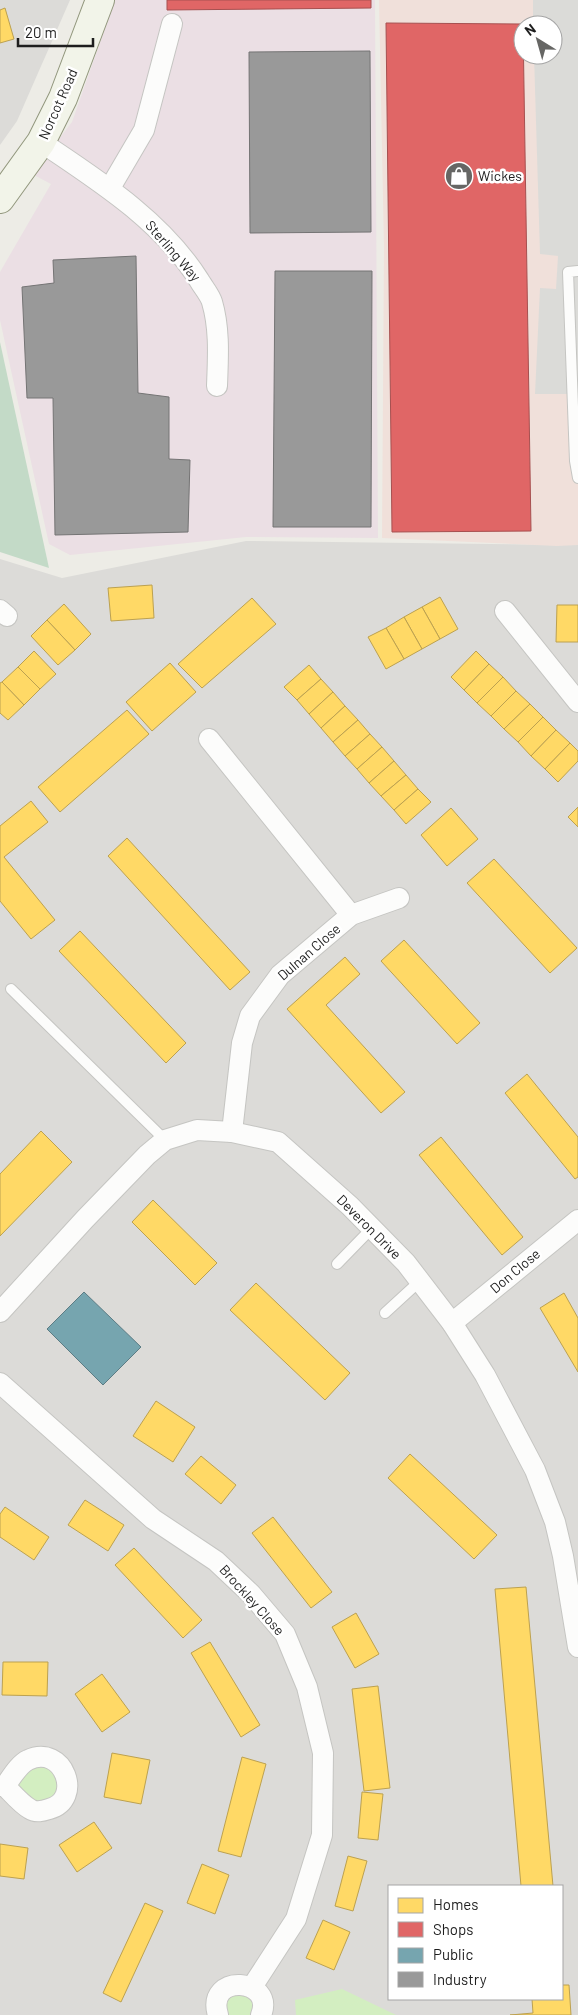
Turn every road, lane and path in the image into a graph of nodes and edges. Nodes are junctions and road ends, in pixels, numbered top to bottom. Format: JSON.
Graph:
{"nodes":[{"id":1,"x":100,"y":0,"type":"edge"},
{"id":2,"x":172,"y":24,"type":"dead end"},
{"id":3,"x":42,"y":142,"type":"junction"},
{"id":4,"x":110,"y":188,"type":"junction"},
{"id":5,"x":0,"y":199,"type":"edge"},
{"id":6,"x":578,"y":271,"type":"edge"},
{"id":7,"x":217,"y":386,"type":"dead end"},
{"id":8,"x":578,"y":478,"type":"edge"},
{"id":9,"x":505,"y":611,"type":"dead end"},
{"id":10,"x":575,"y":695,"type":"edge"},
{"id":11,"x":209,"y":740,"type":"dead end"},
{"id":12,"x":399,"y":898,"type":"dead end"},
{"id":13,"x":351,"y":916,"type":"junction"},
{"id":14,"x":11,"y":989,"type":"dead end"},
{"id":15,"x":232,"y":1132,"type":"junction"},
{"id":16,"x":165,"y":1140,"type":"junction"},
{"id":17,"x":578,"y":1220,"type":"edge"},
{"id":18,"x":372,"y":1228,"type":"junction"},
{"id":19,"x":337,"y":1264,"type":"dead end"},
{"id":20,"x":420,"y":1280,"type":"junction"},
{"id":21,"x":4,"y":1308,"type":"edge"},
{"id":22,"x":385,"y":1313,"type":"dead end"},
{"id":23,"x":452,"y":1323,"type":"junction"},
{"id":24,"x":0,"y":1383,"type":"edge"},
{"id":25,"x":577,"y":1638,"type":"edge"},
{"id":26,"x":252,"y":1987,"type":"junction"},
{"id":27,"x":218,"y":2015,"type":"edge"},
{"id":28,"x":260,"y":2015,"type":"edge"}],
"edges":[{"from":1,"to":3,"type":"street","name":"Norcot Road"},
{"from":2,"to":4,"type":"street"},
{"from":3,"to":4,"type":"street","name":"Sterling Way"},
{"from":3,"to":5,"type":"street","name":"Norcot Road"},
{"from":4,"to":7,"type":"street","name":"Sterling Way"},
{"from":6,"to":8,"type":"lane"},
{"from":9,"to":10,"type":"street"},
{"from":11,"to":13,"type":"street","name":"Dulnan Close"},
{"from":12,"to":13,"type":"street","name":"Dulnan Close"},
{"from":13,"to":15,"type":"street","name":"Dulnan Close"},
{"from":14,"to":16,"type":"lane"},
{"from":15,"to":16,"type":"street","name":"Deveron Drive"},
{"from":15,"to":18,"type":"street","name":"Deveron Drive"},
{"from":16,"to":21,"type":"street","name":"Deveron Drive"},
{"from":17,"to":23,"type":"street","name":"Don Close"},
{"from":18,"to":19,"type":"lane"},
{"from":18,"to":20,"type":"street","name":"Deveron Drive"},
{"from":20,"to":22,"type":"lane"},
{"from":20,"to":23,"type":"street","name":"Deveron Drive"},
{"from":23,"to":25,"type":"street","name":"Deveron Drive"},
{"from":24,"to":26,"type":"street","name":"Brockley Close"},
{"from":26,"to":27,"type":"street"},
{"from":26,"to":28,"type":"street"}]}
